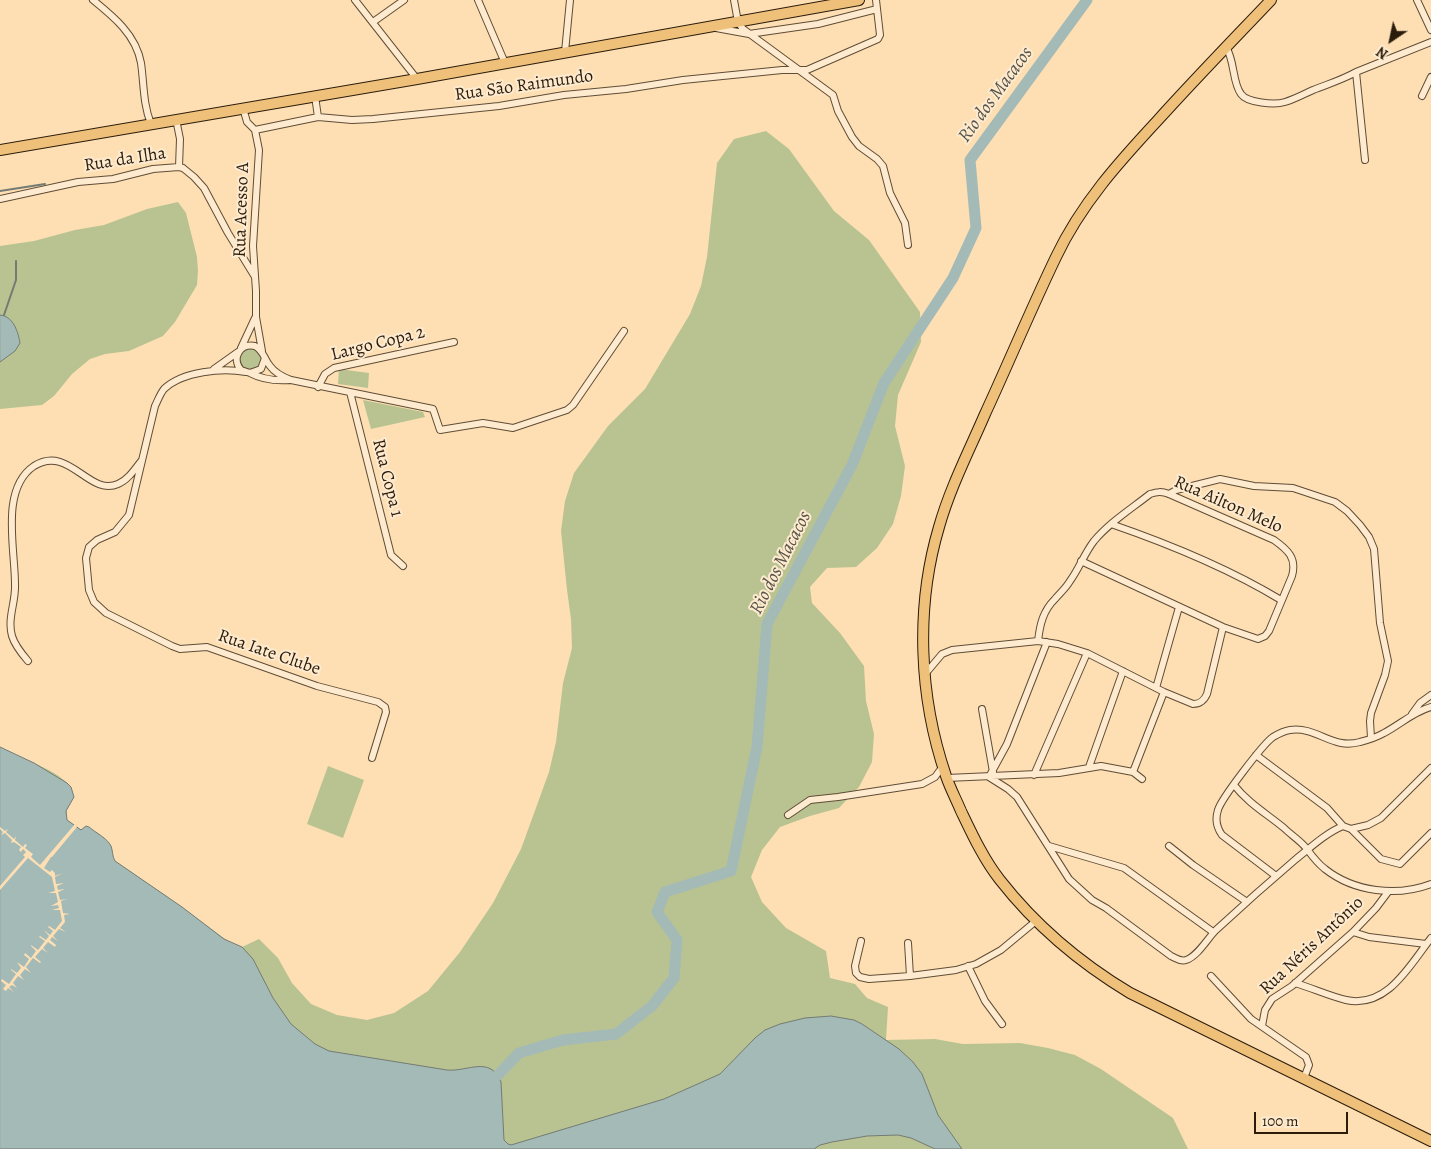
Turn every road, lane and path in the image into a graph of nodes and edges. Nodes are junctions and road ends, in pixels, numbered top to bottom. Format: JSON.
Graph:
{"nodes":[{"id":1,"x":93,"y":0,"type":"edge"},
{"id":2,"x":355,"y":0,"type":"edge"},
{"id":3,"x":404,"y":0,"type":"edge"},
{"id":4,"x":478,"y":0,"type":"edge"},
{"id":5,"x":570,"y":0,"type":"edge"},
{"id":6,"x":734,"y":0,"type":"edge"},
{"id":7,"x":859,"y":0,"type":"edge"},
{"id":8,"x":876,"y":0,"type":"edge"},
{"id":9,"x":1271,"y":0,"type":"edge"},
{"id":10,"x":1418,"y":0,"type":"edge"},
{"id":11,"x":876,"y":9,"type":"junction"},
{"id":12,"x":373,"y":22,"type":"junction"},
{"id":13,"x":738,"y":22,"type":"junction"},
{"id":14,"x":710,"y":26,"type":"junction"},
{"id":15,"x":1431,"y":30,"type":"edge"},
{"id":16,"x":749,"y":34,"type":"junction"},
{"id":17,"x":1431,"y":42,"type":"edge"},
{"id":18,"x":1226,"y":47,"type":"junction"},
{"id":19,"x":565,"y":52,"type":"junction"},
{"id":20,"x":505,"y":63,"type":"junction"},
{"id":21,"x":798,"y":70,"type":"junction"},
{"id":22,"x":1356,"y":72,"type":"junction"},
{"id":23,"x":1431,"y":77,"type":"edge"},
{"id":24,"x":417,"y":79,"type":"junction"},
{"id":25,"x":315,"y":96,"type":"junction"},
{"id":26,"x":1422,"y":96,"type":"dead end"},
{"id":27,"x":243,"y":108,"type":"junction"},
{"id":28,"x":318,"y":117,"type":"junction"},
{"id":29,"x":176,"y":120,"type":"junction"},
{"id":30,"x":151,"y":124,"type":"junction"},
{"id":31,"x":255,"y":130,"type":"junction"},
{"id":32,"x":0,"y":150,"type":"edge"},
{"id":33,"x":1365,"y":160,"type":"dead end"},
{"id":34,"x":179,"y":167,"type":"junction"},
{"id":35,"x":0,"y":199,"type":"edge"},
{"id":36,"x":908,"y":246,"type":"dead end"},
{"id":37,"x":255,"y":277,"type":"junction"},
{"id":38,"x":256,"y":317,"type":"junction"},
{"id":39,"x":624,"y":331,"type":"dead end"},
{"id":40,"x":454,"y":342,"type":"dead end"},
{"id":41,"x":240,"y":350,"type":"junction"},
{"id":42,"x":264,"y":355,"type":"junction"},
{"id":43,"x":213,"y":370,"type":"junction"},
{"id":44,"x":248,"y":373,"type":"junction"},
{"id":45,"x":291,"y":380,"type":"junction"},
{"id":46,"x":318,"y":386,"type":"junction"},
{"id":47,"x":350,"y":392,"type":"junction"},
{"id":48,"x":142,"y":459,"type":"junction"},
{"id":49,"x":1168,"y":494,"type":"junction"},
{"id":50,"x":1111,"y":524,"type":"junction"},
{"id":51,"x":1081,"y":561,"type":"junction"},
{"id":52,"x":402,"y":566,"type":"dead end"},
{"id":53,"x":1281,"y":600,"type":"junction"},
{"id":54,"x":1179,"y":607,"type":"junction"},
{"id":55,"x":1223,"y":627,"type":"junction"},
{"id":56,"x":1038,"y":641,"type":"junction"},
{"id":57,"x":1047,"y":642,"type":"junction"},
{"id":58,"x":1087,"y":653,"type":"junction"},
{"id":59,"x":28,"y":661,"type":"dead end"},
{"id":60,"x":1123,"y":671,"type":"junction"},
{"id":61,"x":926,"y":673,"type":"junction"},
{"id":62,"x":1156,"y":688,"type":"junction"},
{"id":63,"x":1164,"y":692,"type":"junction"},
{"id":64,"x":1431,"y":694,"type":"edge"},
{"id":65,"x":1431,"y":707,"type":"edge"},
{"id":66,"x":982,"y":709,"type":"dead end"},
{"id":67,"x":1411,"y":715,"type":"junction"},
{"id":68,"x":1371,"y":738,"type":"junction"},
{"id":69,"x":1256,"y":755,"type":"junction"},
{"id":70,"x":372,"y":758,"type":"dead end"},
{"id":71,"x":943,"y":766,"type":"junction"},
{"id":72,"x":1089,"y":767,"type":"junction"},
{"id":73,"x":1431,"y":768,"type":"edge"},
{"id":74,"x":1133,"y":772,"type":"junction"},
{"id":75,"x":991,"y":774,"type":"junction"},
{"id":76,"x":1034,"y":775,"type":"junction"},
{"id":77,"x":947,"y":778,"type":"junction"},
{"id":78,"x":1142,"y":779,"type":"dead end"},
{"id":79,"x":1234,"y":785,"type":"junction"},
{"id":80,"x":788,"y":815,"type":"dead end"},
{"id":81,"x":1343,"y":826,"type":"junction"},
{"id":82,"x":1351,"y":829,"type":"junction"},
{"id":83,"x":1431,"y":833,"type":"edge"},
{"id":84,"x":1049,"y":846,"type":"junction"},
{"id":85,"x":1169,"y":846,"type":"dead end"},
{"id":86,"x":1308,"y":850,"type":"junction"},
{"id":87,"x":1276,"y":876,"type":"junction"},
{"id":88,"x":1431,"y":884,"type":"edge"},
{"id":89,"x":1388,"y":892,"type":"junction"},
{"id":90,"x":1247,"y":902,"type":"junction"},
{"id":91,"x":1036,"y":920,"type":"junction"},
{"id":92,"x":1213,"y":932,"type":"junction"},
{"id":93,"x":1353,"y":932,"type":"junction"},
{"id":94,"x":861,"y":941,"type":"dead end"},
{"id":95,"x":1429,"y":941,"type":"edge"},
{"id":96,"x":908,"y":943,"type":"dead end"},
{"id":97,"x":968,"y":966,"type":"junction"},
{"id":98,"x":910,"y":976,"type":"junction"},
{"id":99,"x":1211,"y":976,"type":"dead end"},
{"id":100,"x":1295,"y":983,"type":"junction"},
{"id":101,"x":1002,"y":1024,"type":"dead end"},
{"id":102,"x":1262,"y":1026,"type":"junction"},
{"id":103,"x":1304,"y":1078,"type":"junction"},
{"id":104,"x":1431,"y":1140,"type":"edge"}],
"edges":[{"from":1,"to":30,"type":"street"},
{"from":2,"to":12,"type":"street"},
{"from":3,"to":12,"type":"street"},
{"from":4,"to":20,"type":"street"},
{"from":5,"to":19,"type":"street"},
{"from":6,"to":13,"type":"street"},
{"from":7,"to":13,"type":"main road"},
{"from":8,"to":11,"type":"street"},
{"from":9,"to":18,"type":"main road"},
{"from":10,"to":15,"type":"street"},
{"from":11,"to":16,"type":"street"},
{"from":11,"to":21,"type":"street","name":"Rua São Raimundo"},
{"from":12,"to":24,"type":"street"},
{"from":13,"to":14,"type":"main road"},
{"from":13,"to":16,"type":"street"},
{"from":14,"to":16,"type":"street"},
{"from":14,"to":19,"type":"main road"},
{"from":16,"to":21,"type":"street"},
{"from":17,"to":22,"type":"street"},
{"from":18,"to":22,"type":"street"},
{"from":18,"to":61,"type":"main road"},
{"from":19,"to":20,"type":"main road"},
{"from":20,"to":24,"type":"main road"},
{"from":21,"to":28,"type":"street","name":"Rua São Raimundo"},
{"from":21,"to":36,"type":"street"},
{"from":22,"to":33,"type":"street"},
{"from":23,"to":26,"type":"street"},
{"from":24,"to":25,"type":"main road"},
{"from":25,"to":27,"type":"main road"},
{"from":25,"to":28,"type":"street"},
{"from":27,"to":29,"type":"main road"},
{"from":27,"to":31,"type":"street","name":"Rua Acesso A"},
{"from":28,"to":31,"type":"street","name":"Rua São Raimundo"},
{"from":29,"to":30,"type":"main road"},
{"from":29,"to":34,"type":"street"},
{"from":30,"to":32,"type":"main road"},
{"from":31,"to":37,"type":"street","name":"Rua Acesso A"},
{"from":34,"to":35,"type":"street","name":"Rua da Ilha"},
{"from":34,"to":37,"type":"street","name":"Rua da Ilha"},
{"from":37,"to":38,"type":"street","name":"Rua Acesso A"},
{"from":38,"to":41,"type":"street","name":"Rua Acesso A"},
{"from":38,"to":42,"type":"street","name":"Rua Acesso A"},
{"from":39,"to":47,"type":"street"},
{"from":40,"to":46,"type":"street","name":"Largo Copa 2"},
{"from":41,"to":42,"type":"street"},
{"from":41,"to":43,"type":"street"},
{"from":41,"to":44,"type":"street"},
{"from":42,"to":44,"type":"street"},
{"from":42,"to":45,"type":"street"},
{"from":43,"to":44,"type":"street"},
{"from":43,"to":48,"type":"street","name":"Rua Iate Clube"},
{"from":44,"to":45,"type":"street"},
{"from":45,"to":46,"type":"street"},
{"from":46,"to":47,"type":"street"},
{"from":47,"to":52,"type":"street","name":"Rua Copa 1"},
{"from":48,"to":59,"type":"street"},
{"from":48,"to":70,"type":"street","name":"Rua Iate Clube"},
{"from":49,"to":50,"type":"street","name":"Rua Ailton Melo"},
{"from":49,"to":53,"type":"street","name":"Rua Ailton Melo"},
{"from":49,"to":68,"type":"street"},
{"from":50,"to":51,"type":"street","name":"Rua Ailton Melo"},
{"from":50,"to":53,"type":"street"},
{"from":51,"to":54,"type":"street"},
{"from":51,"to":56,"type":"street","name":"Rua Ailton Melo"},
{"from":53,"to":55,"type":"street","name":"Rua Ailton Melo"},
{"from":54,"to":55,"type":"street"},
{"from":54,"to":62,"type":"street"},
{"from":55,"to":63,"type":"street"},
{"from":56,"to":57,"type":"street"},
{"from":56,"to":61,"type":"street"},
{"from":57,"to":58,"type":"street"},
{"from":57,"to":75,"type":"street"},
{"from":58,"to":60,"type":"street"},
{"from":58,"to":76,"type":"street"},
{"from":60,"to":62,"type":"street"},
{"from":60,"to":72,"type":"street"},
{"from":61,"to":71,"type":"main road"},
{"from":62,"to":63,"type":"street"},
{"from":63,"to":74,"type":"street"},
{"from":64,"to":67,"type":"street"},
{"from":65,"to":67,"type":"street"},
{"from":66,"to":75,"type":"street"},
{"from":67,"to":68,"type":"street"},
{"from":68,"to":69,"type":"street"},
{"from":69,"to":79,"type":"street"},
{"from":69,"to":81,"type":"street"},
{"from":71,"to":77,"type":"main road"},
{"from":71,"to":80,"type":"street"},
{"from":72,"to":74,"type":"street"},
{"from":72,"to":76,"type":"street"},
{"from":73,"to":82,"type":"street"},
{"from":74,"to":78,"type":"street"},
{"from":75,"to":76,"type":"street"},
{"from":75,"to":77,"type":"street"},
{"from":75,"to":84,"type":"street"},
{"from":77,"to":91,"type":"main road"},
{"from":79,"to":86,"type":"street"},
{"from":79,"to":87,"type":"street"},
{"from":81,"to":82,"type":"street"},
{"from":81,"to":86,"type":"street"},
{"from":82,"to":83,"type":"street"},
{"from":84,"to":92,"type":"street"},
{"from":84,"to":92,"type":"street"},
{"from":85,"to":90,"type":"street"},
{"from":86,"to":87,"type":"street"},
{"from":86,"to":89,"type":"street"},
{"from":87,"to":90,"type":"street"},
{"from":88,"to":89,"type":"street"},
{"from":89,"to":93,"type":"street","name":"Rua Néris Antônio"},
{"from":90,"to":92,"type":"street"},
{"from":91,"to":97,"type":"street"},
{"from":91,"to":103,"type":"main road"},
{"from":93,"to":95,"type":"street"},
{"from":93,"to":100,"type":"street","name":"Rua Néris Antônio"},
{"from":94,"to":98,"type":"street"},
{"from":95,"to":100,"type":"street"},
{"from":96,"to":98,"type":"street"},
{"from":97,"to":98,"type":"street"},
{"from":97,"to":101,"type":"street"},
{"from":99,"to":102,"type":"street"},
{"from":100,"to":102,"type":"street","name":"Rua Néris Antônio"},
{"from":102,"to":103,"type":"street"},
{"from":103,"to":104,"type":"main road"}]}
